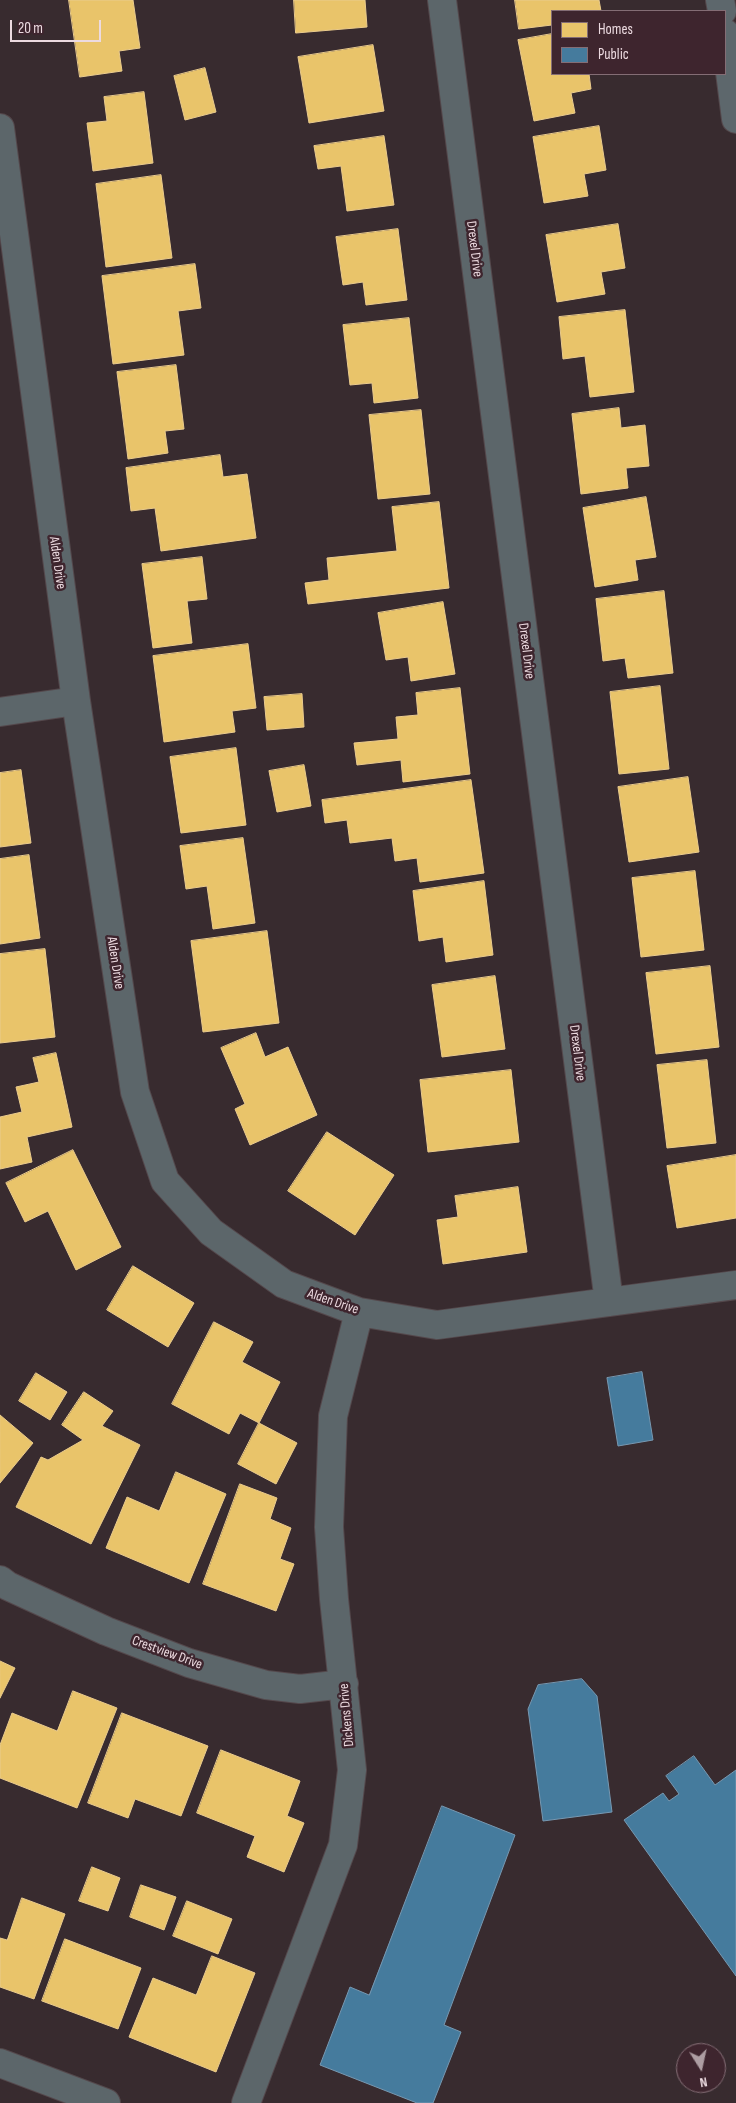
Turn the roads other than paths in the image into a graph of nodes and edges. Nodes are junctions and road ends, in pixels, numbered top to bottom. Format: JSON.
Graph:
{"nodes":[{"id":1,"x":442,"y":0,"type":"edge"},
{"id":2,"x":726,"y":41,"type":"edge"},
{"id":3,"x":736,"y":119,"type":"edge"},
{"id":4,"x":0,"y":128,"type":"edge"},
{"id":5,"x":76,"y":701,"type":"junction"},
{"id":6,"x":0,"y":712,"type":"edge"},
{"id":7,"x":736,"y":1285,"type":"edge"},
{"id":8,"x":609,"y":1302,"type":"junction"},
{"id":9,"x":359,"y":1312,"type":"junction"},
{"id":10,"x":0,"y":1580,"type":"edge"},
{"id":11,"x":344,"y":1684,"type":"junction"},
{"id":12,"x":0,"y":2063,"type":"edge"},
{"id":13,"x":106,"y":2103,"type":"edge"},
{"id":14,"x":246,"y":2103,"type":"edge"}],
"edges":[{"from":1,"to":8,"type":"street","name":"Drexel Drive"},
{"from":2,"to":3,"type":"main road"},
{"from":4,"to":5,"type":"street","name":"Alden Drive"},
{"from":5,"to":6,"type":"street"},
{"from":5,"to":9,"type":"street","name":"Alden Drive"},
{"from":7,"to":8,"type":"street","name":"Alden Drive"},
{"from":8,"to":9,"type":"street","name":"Alden Drive"},
{"from":9,"to":11,"type":"street","name":"Dickens Drive"},
{"from":10,"to":11,"type":"street","name":"Crestview Drive"},
{"from":11,"to":14,"type":"street","name":"Dickens Drive"},
{"from":12,"to":13,"type":"street"}]}
